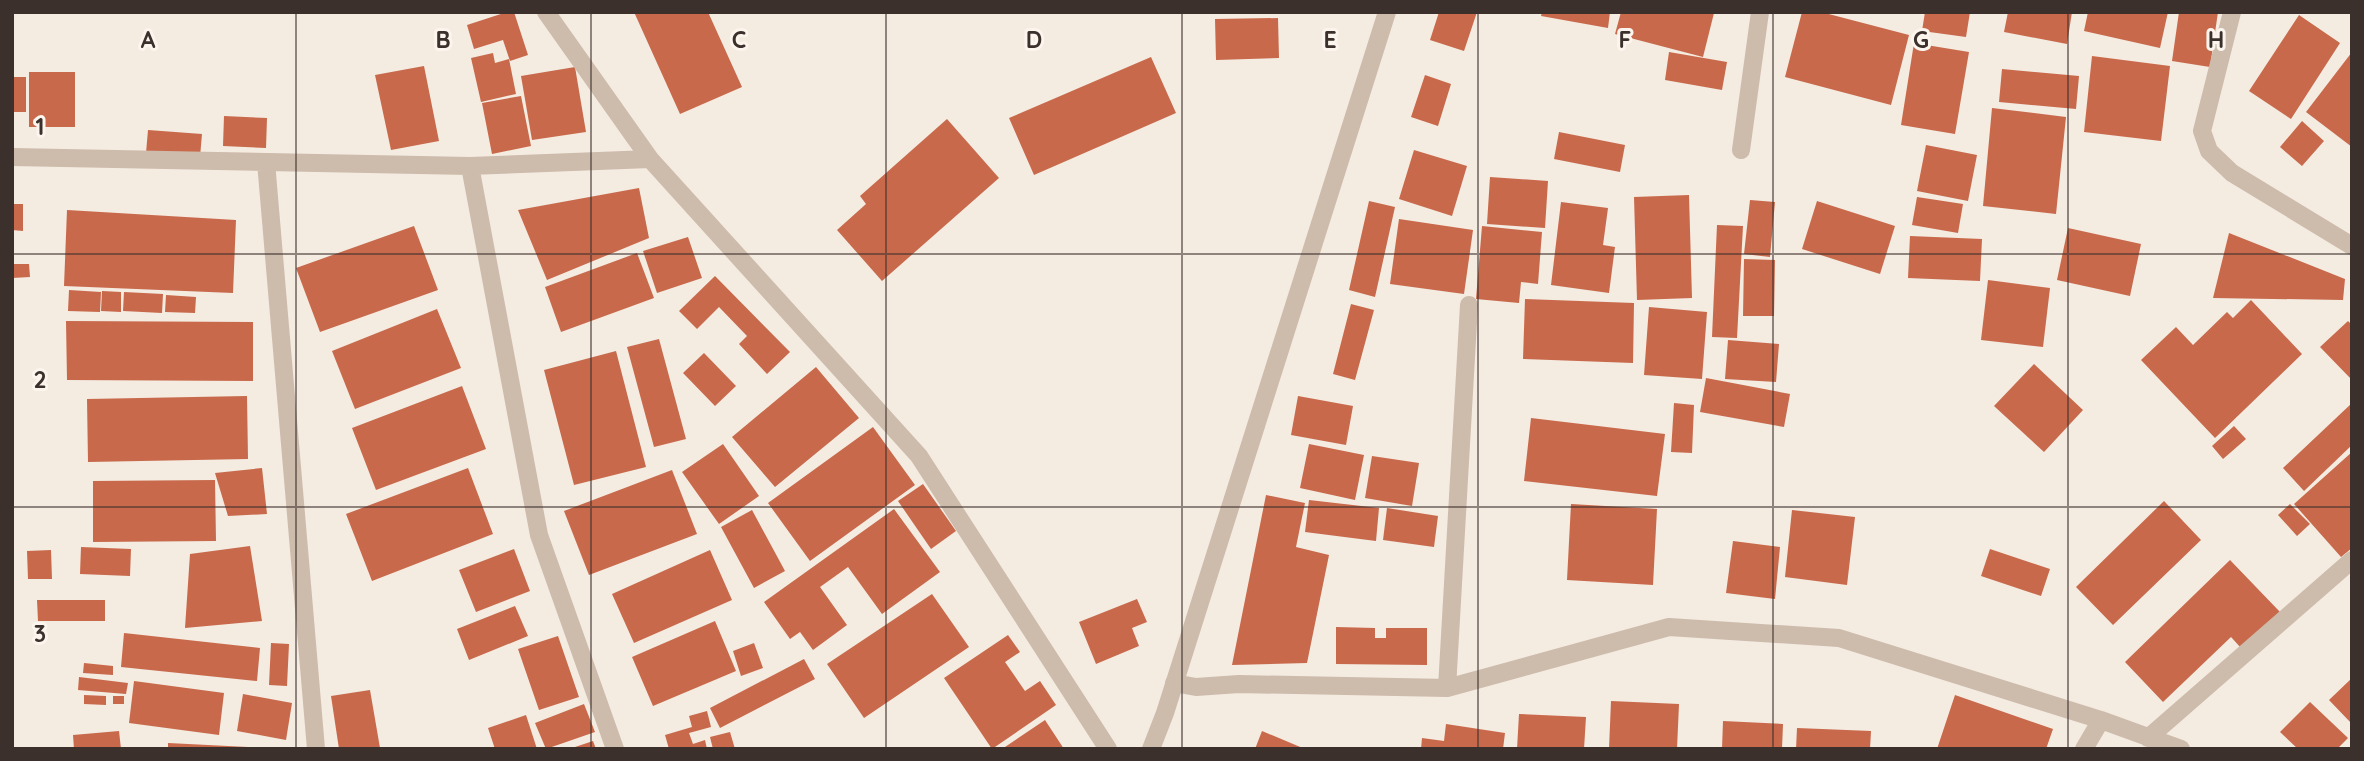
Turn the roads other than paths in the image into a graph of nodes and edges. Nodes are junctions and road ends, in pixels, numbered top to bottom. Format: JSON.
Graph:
{"nodes":[{"id":1,"x":546,"y":12,"type":"edge"},
{"id":2,"x":1387,"y":12,"type":"edge"},
{"id":3,"x":1760,"y":12,"type":"edge"},
{"id":4,"x":2232,"y":12,"type":"edge"},
{"id":5,"x":1741,"y":150,"type":"dead end"},
{"id":6,"x":12,"y":158,"type":"edge"},
{"id":7,"x":650,"y":159,"type":"junction"},
{"id":8,"x":266,"y":162,"type":"junction"},
{"id":9,"x":470,"y":166,"type":"junction"},
{"id":10,"x":2352,"y":246,"type":"edge"},
{"id":11,"x":1469,"y":305,"type":"dead end"},
{"id":12,"x":2352,"y":560,"type":"edge"},
{"id":13,"x":1174,"y":683,"type":"junction"},
{"id":14,"x":1447,"y":688,"type":"junction"},
{"id":15,"x":2101,"y":720,"type":"junction"},
{"id":16,"x":2148,"y":738,"type":"junction"},
{"id":17,"x":316,"y":749,"type":"edge"},
{"id":18,"x":615,"y":749,"type":"edge"},
{"id":19,"x":1108,"y":749,"type":"edge"},
{"id":20,"x":1152,"y":749,"type":"edge"},
{"id":21,"x":2084,"y":749,"type":"edge"},
{"id":22,"x":2181,"y":749,"type":"edge"}],
"edges":[{"from":1,"to":7,"type":"street"},
{"from":2,"to":13,"type":"street"},
{"from":3,"to":5,"type":"street"},
{"from":4,"to":10,"type":"street"},
{"from":6,"to":8,"type":"street"},
{"from":7,"to":9,"type":"street"},
{"from":7,"to":19,"type":"street"},
{"from":8,"to":9,"type":"street"},
{"from":8,"to":17,"type":"street"},
{"from":9,"to":18,"type":"street"},
{"from":11,"to":14,"type":"street"},
{"from":12,"to":16,"type":"street"},
{"from":13,"to":14,"type":"street"},
{"from":13,"to":20,"type":"street"},
{"from":14,"to":15,"type":"street"},
{"from":15,"to":16,"type":"street"},
{"from":15,"to":21,"type":"street"},
{"from":16,"to":22,"type":"street"}]}
